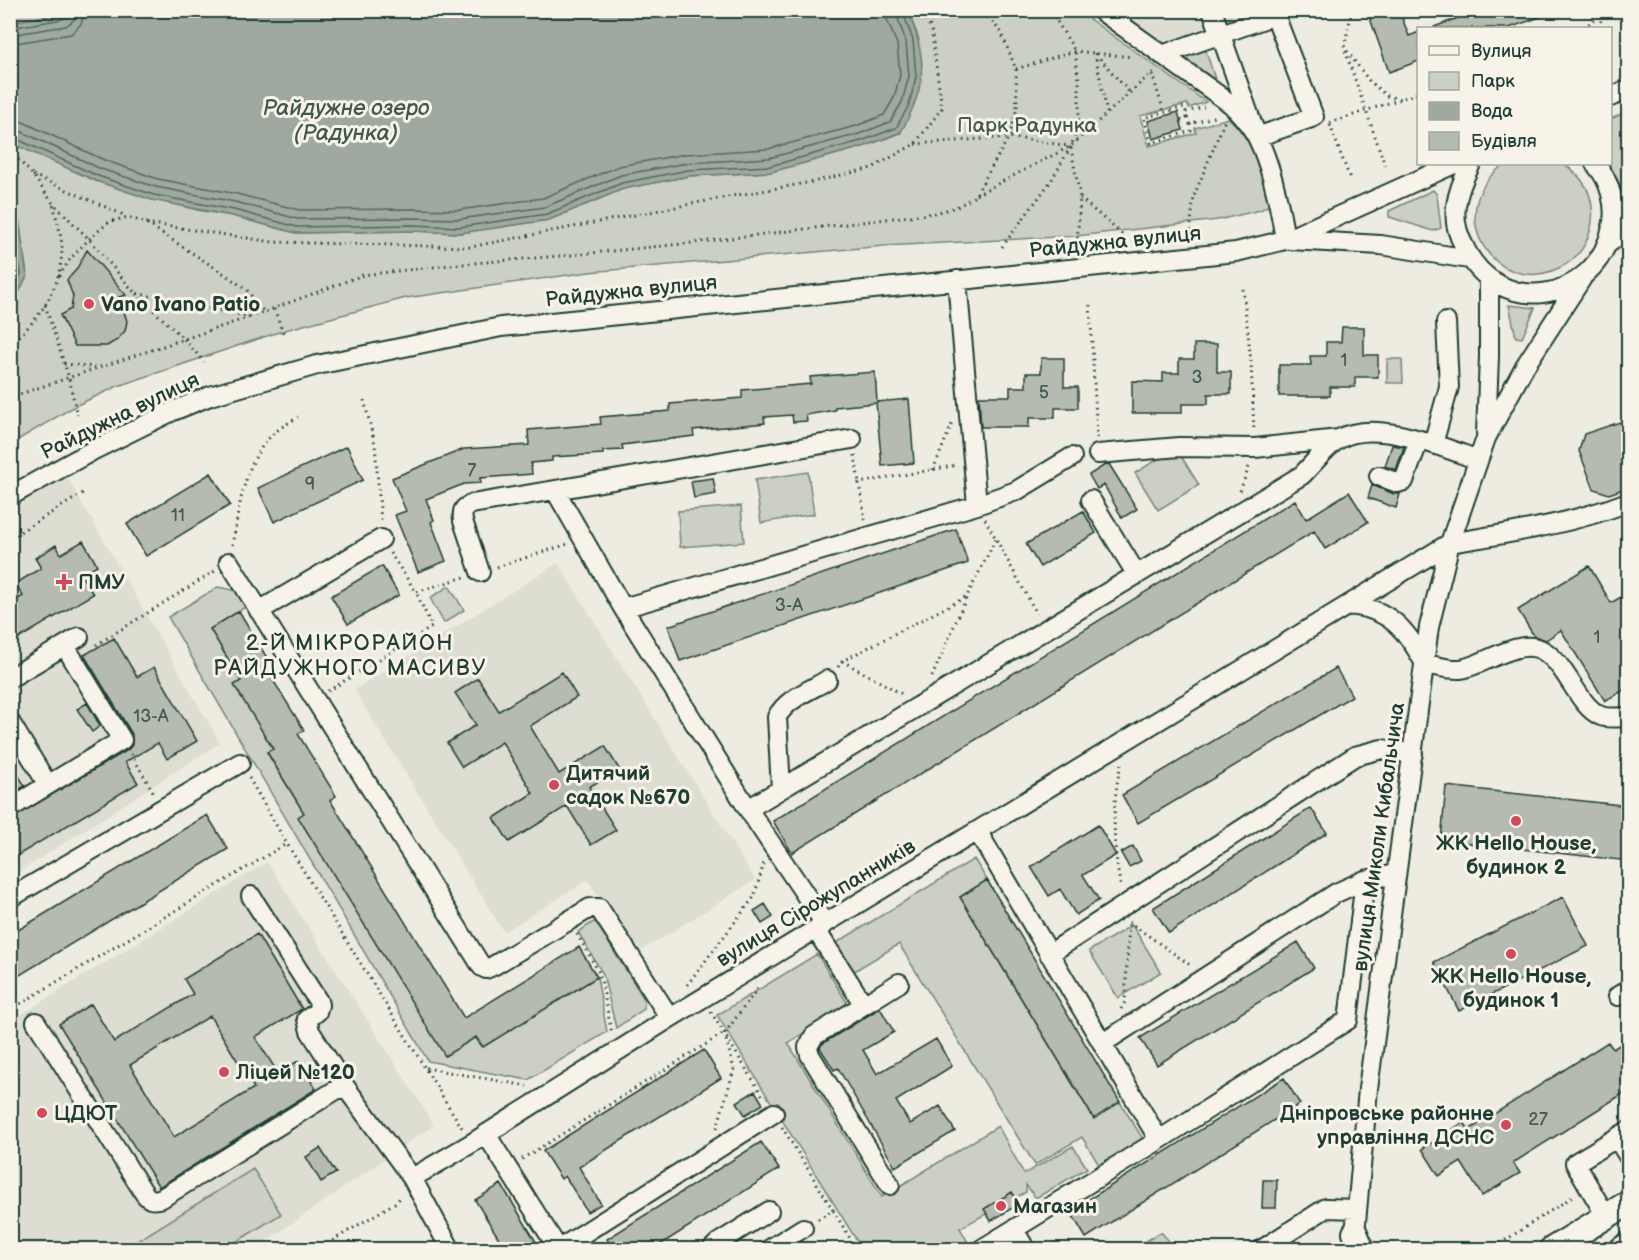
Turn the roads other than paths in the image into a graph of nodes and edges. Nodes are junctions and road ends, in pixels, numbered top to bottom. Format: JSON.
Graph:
{"nodes":[{"id":1,"x":1100,"y":10,"type":"edge"},
{"id":2,"x":1212,"y":10,"type":"edge"},
{"id":3,"x":1221,"y":34,"type":"junction"},
{"id":4,"x":1162,"y":55,"type":"junction"},
{"id":5,"x":1629,"y":90,"type":"edge"},
{"id":6,"x":1612,"y":97,"type":"edge"},
{"id":7,"x":1257,"y":137,"type":"junction"},
{"id":8,"x":1452,"y":165,"type":"edge"},
{"id":9,"x":1470,"y":165,"type":"edge"},
{"id":10,"x":1596,"y":165,"type":"edge"},
{"id":11,"x":1629,"y":227,"type":"edge"},
{"id":12,"x":1285,"y":240,"type":"junction"},
{"id":13,"x":1609,"y":243,"type":"junction"},
{"id":14,"x":1470,"y":260,"type":"junction"},
{"id":15,"x":1582,"y":278,"type":"junction"},
{"id":16,"x":1489,"y":279,"type":"junction"},
{"id":17,"x":957,"y":280,"type":"junction"},
{"id":18,"x":1446,"y":322,"type":"dead end"},
{"id":19,"x":1486,"y":438,"type":"junction"},
{"id":20,"x":852,"y":439,"type":"road end"},
{"id":21,"x":1339,"y":439,"type":"junction"},
{"id":22,"x":1426,"y":442,"type":"junction"},
{"id":23,"x":1098,"y":454,"type":"road end"},
{"id":24,"x":1072,"y":457,"type":"dead end"},
{"id":25,"x":1478,"y":460,"type":"junction"},
{"id":26,"x":1379,"y":476,"type":"dead end"},
{"id":27,"x":555,"y":490,"type":"junction"},
{"id":28,"x":10,"y":496,"type":"edge"},
{"id":29,"x":1091,"y":500,"type":"dead end"},
{"id":30,"x":1629,"y":502,"type":"edge"},
{"id":31,"x":977,"y":505,"type":"junction"},
{"id":32,"x":381,"y":539,"type":"road end"},
{"id":33,"x":1450,"y":543,"type":"junction"},
{"id":34,"x":229,"y":562,"type":"road end"},
{"id":35,"x":480,"y":572,"type":"road end"},
{"id":36,"x":1137,"y":575,"type":"junction"},
{"id":37,"x":1348,"y":605,"type":"junction"},
{"id":38,"x":623,"y":608,"type":"junction"},
{"id":39,"x":259,"y":612,"type":"junction"},
{"id":40,"x":1425,"y":664,"type":"junction"},
{"id":41,"x":10,"y":678,"type":"edge"},
{"id":42,"x":827,"y":680,"type":"road end"},
{"id":43,"x":1629,"y":717,"type":"edge"},
{"id":44,"x":10,"y":722,"type":"edge"},
{"id":45,"x":1413,"y":754,"type":"junction"},
{"id":46,"x":240,"y":763,"type":"road end"},
{"id":47,"x":48,"y":785,"type":"junction"},
{"id":48,"x":781,"y":789,"type":"junction"},
{"id":49,"x":10,"y":808,"type":"edge"},
{"id":50,"x":748,"y":809,"type":"junction"},
{"id":51,"x":978,"y":832,"type":"junction"},
{"id":52,"x":1395,"y":874,"type":"junction"},
{"id":53,"x":1365,"y":880,"type":"junction"},
{"id":54,"x":251,"y":896,"type":"dead end"},
{"id":55,"x":10,"y":898,"type":"edge"},
{"id":56,"x":820,"y":927,"type":"junction"},
{"id":57,"x":1049,"y":954,"type":"junction"},
{"id":58,"x":899,"y":983,"type":"dead end"},
{"id":59,"x":864,"y":1005,"type":"junction"},
{"id":60,"x":670,"y":1018,"type":"junction"},
{"id":61,"x":36,"y":1022,"type":"dead end"},
{"id":62,"x":1103,"y":1042,"type":"junction"},
{"id":63,"x":344,"y":1085,"type":"junction"},
{"id":64,"x":774,"y":1113,"type":"dead end"},
{"id":65,"x":1623,"y":1134,"type":"edge"},
{"id":66,"x":479,"y":1139,"type":"junction"},
{"id":67,"x":1159,"y":1140,"type":"junction"},
{"id":68,"x":1629,"y":1156,"type":"edge"},
{"id":69,"x":412,"y":1178,"type":"junction"},
{"id":70,"x":890,"y":1185,"type":"dead end"},
{"id":71,"x":1629,"y":1203,"type":"edge"},
{"id":72,"x":769,"y":1211,"type":"dead end"},
{"id":73,"x":1606,"y":1216,"type":"junction"},
{"id":74,"x":803,"y":1228,"type":"road end"},
{"id":75,"x":1014,"y":1230,"type":"junction"},
{"id":76,"x":1357,"y":1235,"type":"edge"},
{"id":77,"x":1629,"y":1245,"type":"edge"},
{"id":78,"x":559,"y":1249,"type":"edge"},
{"id":79,"x":451,"y":1250,"type":"edge"},
{"id":80,"x":711,"y":1250,"type":"edge"},
{"id":81,"x":768,"y":1250,"type":"edge"},
{"id":82,"x":980,"y":1250,"type":"edge"},
{"id":83,"x":1026,"y":1250,"type":"edge"},
{"id":84,"x":1261,"y":1250,"type":"edge"},
{"id":85,"x":1551,"y":1250,"type":"edge"},
{"id":86,"x":1621,"y":1250,"type":"edge"}],
"edges":[{"from":1,"to":4,"type":"street"},
{"from":2,"to":3,"type":"street"},
{"from":3,"to":4,"type":"street"},
{"from":3,"to":7,"type":"street"},
{"from":3,"to":7,"type":"street"},
{"from":4,"to":7,"type":"street"},
{"from":5,"to":6,"type":"street"},
{"from":7,"to":12,"type":"street"},
{"from":8,"to":12,"type":"street","name":"Райдужна вулиця"},
{"from":9,"to":14,"type":"street"},
{"from":10,"to":13,"type":"street"},
{"from":11,"to":13,"type":"street"},
{"from":12,"to":14,"type":"street","name":"Райдужна вулиця"},
{"from":12,"to":17,"type":"street","name":"Райдужна вулиця"},
{"from":13,"to":15,"type":"street","name":"вулиця Миколи Кибальчича"},
{"from":14,"to":16,"type":"street"},
{"from":15,"to":16,"type":"street"},
{"from":15,"to":19,"type":"street","name":"вулиця Миколи Кибальчича"},
{"from":16,"to":19,"type":"street","name":"вулиця Миколи Кибальчича"},
{"from":17,"to":28,"type":"street","name":"Райдужна вулиця"},
{"from":17,"to":31,"type":"street"},
{"from":18,"to":22,"type":"street"},
{"from":19,"to":25,"type":"street","name":"вулиця Миколи Кибальчича"},
{"from":20,"to":27,"type":"street"},
{"from":21,"to":22,"type":"street"},
{"from":21,"to":23,"type":"street"},
{"from":21,"to":36,"type":"street"},
{"from":22,"to":25,"type":"street"},
{"from":22,"to":26,"type":"street"},
{"from":24,"to":31,"type":"street"},
{"from":25,"to":33,"type":"street","name":"вулиця Миколи Кибальчича"},
{"from":27,"to":35,"type":"street"},
{"from":27,"to":38,"type":"street"},
{"from":29,"to":36,"type":"street"},
{"from":30,"to":33,"type":"street"},
{"from":31,"to":38,"type":"street"},
{"from":32,"to":39,"type":"street"},
{"from":33,"to":37,"type":"street","name":"вулиця Сірожупанників"},
{"from":33,"to":40,"type":"street","name":"вулиця Миколи Кибальчича"},
{"from":34,"to":39,"type":"street"},
{"from":36,"to":48,"type":"street"},
{"from":37,"to":40,"type":"street"},
{"from":37,"to":51,"type":"street","name":"вулиця Сірожупанників"},
{"from":38,"to":50,"type":"street"},
{"from":39,"to":60,"type":"street"},
{"from":40,"to":43,"type":"street"},
{"from":40,"to":45,"type":"street","name":"вулиця Миколи Кибальчича"},
{"from":41,"to":47,"type":"street"},
{"from":42,"to":48,"type":"street"},
{"from":44,"to":47,"type":"street"},
{"from":45,"to":52,"type":"street","name":"вулиця Миколи Кибальчича"},
{"from":45,"to":57,"type":"street"},
{"from":46,"to":55,"type":"street"},
{"from":47,"to":49,"type":"street"},
{"from":48,"to":50,"type":"street"},
{"from":50,"to":56,"type":"street"},
{"from":51,"to":56,"type":"street","name":"вулиця Сірожупанників"},
{"from":51,"to":57,"type":"street"},
{"from":52,"to":53,"type":"street"},
{"from":52,"to":76,"type":"street","name":"вулиця Миколи Кибальчича"},
{"from":53,"to":62,"type":"street"},
{"from":53,"to":67,"type":"street"},
{"from":54,"to":63,"type":"street"},
{"from":56,"to":59,"type":"street"},
{"from":56,"to":60,"type":"street","name":"вулиця Сірожупанників"},
{"from":57,"to":62,"type":"street"},
{"from":58,"to":59,"type":"street"},
{"from":59,"to":70,"type":"street"},
{"from":60,"to":66,"type":"street","name":"вулиця Сірожупанників"},
{"from":61,"to":63,"type":"street"},
{"from":62,"to":67,"type":"street"},
{"from":63,"to":69,"type":"street"},
{"from":64,"to":78,"type":"street"},
{"from":65,"to":68,"type":"street"},
{"from":65,"to":73,"type":"street"},
{"from":66,"to":69,"type":"street","name":"вулиця Сірожупанників"},
{"from":66,"to":78,"type":"street"},
{"from":67,"to":75,"type":"street"},
{"from":69,"to":79,"type":"street"},
{"from":71,"to":73,"type":"main road"},
{"from":72,"to":80,"type":"street"},
{"from":73,"to":85,"type":"main road"},
{"from":74,"to":81,"type":"street"},
{"from":75,"to":82,"type":"street"},
{"from":75,"to":83,"type":"street"},
{"from":76,"to":84,"type":"street"},
{"from":77,"to":86,"type":"main road"}]}
